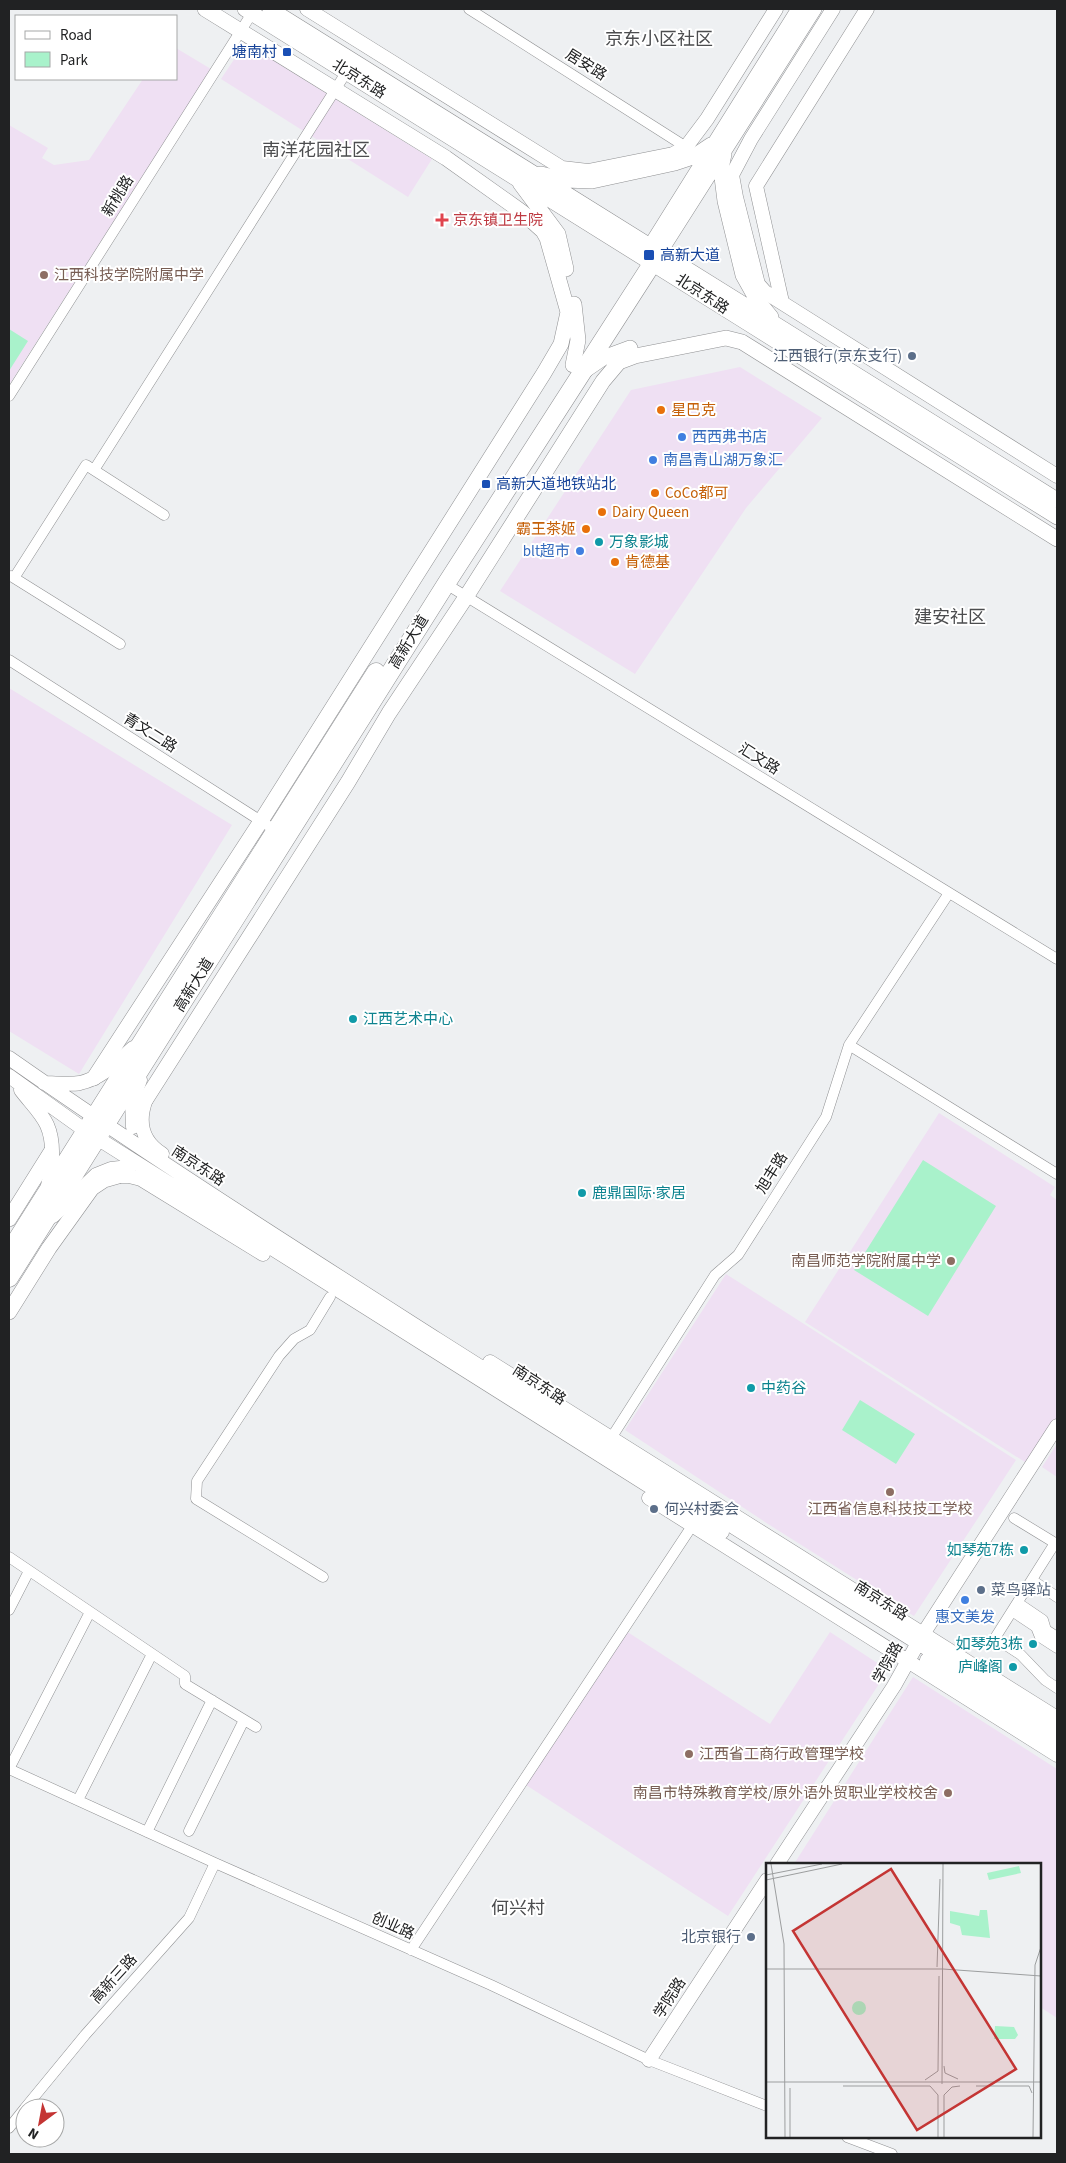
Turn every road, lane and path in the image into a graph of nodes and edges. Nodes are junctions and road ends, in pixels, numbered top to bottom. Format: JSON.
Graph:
{"nodes":[{"id":1,"x":205,"y":9,"type":"edge"},
{"id":2,"x":270,"y":9,"type":"edge"},
{"id":3,"x":307,"y":9,"type":"edge"},
{"id":4,"x":469,"y":9,"type":"edge"},
{"id":5,"x":776,"y":9,"type":"edge"},
{"id":6,"x":800,"y":9,"type":"edge"},
{"id":7,"x":814,"y":9,"type":"edge"},
{"id":8,"x":833,"y":9,"type":"edge"},
{"id":9,"x":866,"y":9,"type":"edge"},
{"id":10,"x":251,"y":10,"type":"edge"},
{"id":11,"x":241,"y":31,"type":"junction"},
{"id":12,"x":350,"y":66,"type":"junction"},
{"id":13,"x":335,"y":89,"type":"junction"},
{"id":14,"x":721,"y":145,"type":"junction"},
{"id":15,"x":686,"y":147,"type":"junction"},
{"id":16,"x":517,"y":170,"type":"junction"},
{"id":17,"x":651,"y":254,"type":"junction"},
{"id":18,"x":782,"y":302,"type":"junction"},
{"id":19,"x":777,"y":334,"type":"junction"},
{"id":20,"x":578,"y":369,"type":"junction"},
{"id":21,"x":9,"y":396,"type":"edge"},
{"id":22,"x":94,"y":470,"type":"junction"},
{"id":23,"x":1057,"y":476,"type":"edge"},
{"id":24,"x":1057,"y":500,"type":"edge"},
{"id":25,"x":164,"y":515,"type":"dead end"},
{"id":26,"x":1057,"y":517,"type":"edge"},
{"id":27,"x":1057,"y":539,"type":"edge"},
{"id":28,"x":12,"y":577,"type":"edge"},
{"id":29,"x":446,"y":584,"type":"junction"},
{"id":30,"x":466,"y":597,"type":"junction"},
{"id":31,"x":120,"y":644,"type":"dead end"},
{"id":32,"x":10,"y":664,"type":"edge"},
{"id":33,"x":268,"y":825,"type":"junction"},
{"id":34,"x":949,"y":893,"type":"junction"},
{"id":35,"x":1057,"y":958,"type":"edge"},
{"id":36,"x":148,"y":1044,"type":"junction"},
{"id":37,"x":849,"y":1045,"type":"junction"},
{"id":38,"x":9,"y":1047,"type":"edge"},
{"id":39,"x":9,"y":1058,"type":"edge"},
{"id":40,"x":12,"y":1078,"type":"edge"},
{"id":41,"x":94,"y":1078,"type":"junction"},
{"id":42,"x":44,"y":1083,"type":"junction"},
{"id":43,"x":146,"y":1099,"type":"joint"},
{"id":44,"x":96,"y":1128,"type":"junction"},
{"id":45,"x":142,"y":1149,"type":"junction"},
{"id":46,"x":51,"y":1152,"type":"junction"},
{"id":47,"x":1057,"y":1174,"type":"edge"},
{"id":48,"x":118,"y":1176,"type":"joint"},
{"id":49,"x":164,"y":1180,"type":"junction"},
{"id":50,"x":47,"y":1192,"type":"junction"},
{"id":51,"x":189,"y":1196,"type":"junction"},
{"id":52,"x":9,"y":1219,"type":"edge"},
{"id":53,"x":221,"y":1228,"type":"junction"},
{"id":54,"x":39,"y":1231,"type":"junction"},
{"id":55,"x":9,"y":1252,"type":"edge"},
{"id":56,"x":9,"y":1278,"type":"edge"},
{"id":57,"x":330,"y":1297,"type":"junction"},
{"id":58,"x":9,"y":1312,"type":"edge"},
{"id":59,"x":1057,"y":1426,"type":"edge"},
{"id":60,"x":605,"y":1447,"type":"junction"},
{"id":61,"x":1014,"y":1518,"type":"dead end"},
{"id":62,"x":695,"y":1522,"type":"junction"},
{"id":63,"x":1055,"y":1546,"type":"edge"},
{"id":64,"x":9,"y":1557,"type":"edge"},
{"id":65,"x":30,"y":1571,"type":"junction"},
{"id":66,"x":323,"y":1577,"type":"dead end"},
{"id":67,"x":1032,"y":1580,"type":"junction"},
{"id":68,"x":1057,"y":1597,"type":"edge"},
{"id":69,"x":1015,"y":1607,"type":"junction"},
{"id":70,"x":9,"y":1610,"type":"edge"},
{"id":71,"x":90,"y":1612,"type":"junction"},
{"id":72,"x":1057,"y":1637,"type":"edge"},
{"id":73,"x":915,"y":1647,"type":"junction"},
{"id":74,"x":1057,"y":1648,"type":"edge"},
{"id":75,"x":152,"y":1654,"type":"junction"},
{"id":76,"x":1057,"y":1688,"type":"edge"},
{"id":77,"x":212,"y":1700,"type":"junction"},
{"id":78,"x":1057,"y":1718,"type":"edge"},
{"id":79,"x":244,"y":1720,"type":"junction"},
{"id":80,"x":256,"y":1727,"type":"dead end"},
{"id":81,"x":1057,"y":1730,"type":"edge"},
{"id":82,"x":1057,"y":1743,"type":"edge"},
{"id":83,"x":1057,"y":1755,"type":"edge"},
{"id":84,"x":9,"y":1769,"type":"edge"},
{"id":85,"x":78,"y":1800,"type":"junction"},
{"id":86,"x":189,"y":1831,"type":"dead end"},
{"id":87,"x":147,"y":1832,"type":"junction"},
{"id":88,"x":215,"y":1863,"type":"junction"},
{"id":89,"x":778,"y":1863,"type":"edge"},
{"id":90,"x":766,"y":1882,"type":"edge"},
{"id":91,"x":411,"y":1950,"type":"junction"},
{"id":92,"x":649,"y":2060,"type":"junction"},
{"id":93,"x":33,"y":2098,"type":"edge"},
{"id":94,"x":766,"y":2106,"type":"edge"},
{"id":95,"x":850,"y":2138,"type":"edge"},
{"id":96,"x":892,"y":2154,"type":"edge"}],
"edges":[{"from":1,"to":11,"type":"main road"},
{"from":2,"to":12,"type":"main road","name":"北京东路"},
{"from":3,"to":15,"type":"main road"},
{"from":4,"to":15,"type":"street","name":"居安路"},
{"from":5,"to":15,"type":"main road"},
{"from":6,"to":14,"type":"main road","name":"高新大道"},
{"from":7,"to":14,"type":"main road","name":"高新大道"},
{"from":8,"to":18,"type":"main road"},
{"from":9,"to":18,"type":"main road"},
{"from":10,"to":11,"type":"street","name":"新桃路"},
{"from":10,"to":12,"type":"main road","name":"北京东路"},
{"from":11,"to":13,"type":"main road"},
{"from":11,"to":21,"type":"street","name":"新桃路"},
{"from":12,"to":13,"type":"street"},
{"from":12,"to":16,"type":"main road","name":"北京东路"},
{"from":13,"to":22,"type":"street"},
{"from":13,"to":33,"type":"main road"},
{"from":14,"to":16,"type":"main road"},
{"from":14,"to":17,"type":"main road","name":"高新大道"},
{"from":14,"to":19,"type":"main road"},
{"from":16,"to":17,"type":"main road","name":"北京东路"},
{"from":16,"to":20,"type":"main road"},
{"from":17,"to":19,"type":"main road","name":"北京东路"},
{"from":17,"to":20,"type":"highway","name":"高新大道"},
{"from":18,"to":23,"type":"main road"},
{"from":19,"to":20,"type":"main road"},
{"from":19,"to":24,"type":"main road","name":"北京东路"},
{"from":19,"to":26,"type":"main road","name":"北京东路"},
{"from":20,"to":29,"type":"highway","name":"高新大道"},
{"from":20,"to":33,"type":"highway","name":"高新大道"},
{"from":22,"to":25,"type":"street"},
{"from":22,"to":28,"type":"street"},
{"from":27,"to":30,"type":"main road"},
{"from":28,"to":31,"type":"street"},
{"from":29,"to":30,"type":"street","name":"汇文路"},
{"from":29,"to":36,"type":"highway","name":"高新大道"},
{"from":30,"to":34,"type":"street","name":"汇文路"},
{"from":30,"to":43,"type":"main road"},
{"from":32,"to":33,"type":"street","name":"青文二路"},
{"from":33,"to":36,"type":"highway","name":"高新大道"},
{"from":33,"to":41,"type":"main road"},
{"from":34,"to":35,"type":"street","name":"汇文路"},
{"from":34,"to":37,"type":"street","name":"旭丰路"},
{"from":36,"to":41,"type":"main road"},
{"from":36,"to":44,"type":"highway","name":"高新大道"},
{"from":36,"to":45,"type":"main road"},
{"from":37,"to":47,"type":"street"},
{"from":37,"to":60,"type":"street","name":"旭丰路"},
{"from":38,"to":42,"type":"main road"},
{"from":39,"to":42,"type":"main road","name":"南京东路"},
{"from":40,"to":44,"type":"main road","name":"南京东路"},
{"from":40,"to":46,"type":"main road"},
{"from":41,"to":42,"type":"main road"},
{"from":42,"to":44,"type":"main road","name":"南京东路"},
{"from":43,"to":60,"type":"main road"},
{"from":44,"to":45,"type":"main road","name":"南京东路"},
{"from":44,"to":49,"type":"main road","name":"南京东路"},
{"from":44,"to":50,"type":"highway","name":"高新大道"},
{"from":44,"to":54,"type":"highway","name":"高新大道"},
{"from":45,"to":60,"type":"main road","name":"南京东路"},
{"from":46,"to":50,"type":"main road"},
{"from":46,"to":52,"type":"main road"},
{"from":48,"to":53,"type":"main road"},
{"from":48,"to":58,"type":"main road"},
{"from":49,"to":51,"type":"main road","name":"南京东路"},
{"from":49,"to":54,"type":"main road"},
{"from":50,"to":55,"type":"highway","name":"高新大道"},
{"from":51,"to":53,"type":"street"},
{"from":51,"to":60,"type":"main road","name":"南京东路"},
{"from":53,"to":57,"type":"main road"},
{"from":54,"to":56,"type":"highway","name":"高新大道"},
{"from":57,"to":62,"type":"main road"},
{"from":57,"to":66,"type":"street"},
{"from":59,"to":73,"type":"main road","name":"学院路"},
{"from":60,"to":62,"type":"main road","name":"南京东路"},
{"from":60,"to":73,"type":"main road","name":"南京东路"},
{"from":61,"to":63,"type":"street"},
{"from":62,"to":73,"type":"main road","name":"南京东路"},
{"from":62,"to":91,"type":"street"},
{"from":63,"to":67,"type":"street"},
{"from":64,"to":65,"type":"street"},
{"from":65,"to":70,"type":"street"},
{"from":65,"to":71,"type":"street"},
{"from":67,"to":68,"type":"street"},
{"from":67,"to":69,"type":"street"},
{"from":69,"to":72,"type":"street"},
{"from":69,"to":74,"type":"street"},
{"from":69,"to":76,"type":"street"},
{"from":71,"to":75,"type":"street"},
{"from":71,"to":84,"type":"street"},
{"from":73,"to":78,"type":"main road"},
{"from":73,"to":81,"type":"main road","name":"南京东路"},
{"from":73,"to":82,"type":"main road","name":"南京东路"},
{"from":73,"to":83,"type":"main road"},
{"from":73,"to":89,"type":"main road","name":"学院路"},
{"from":75,"to":77,"type":"street"},
{"from":75,"to":85,"type":"street"},
{"from":77,"to":79,"type":"street"},
{"from":77,"to":87,"type":"street"},
{"from":79,"to":80,"type":"street"},
{"from":79,"to":86,"type":"street"},
{"from":84,"to":85,"type":"street","name":"创业路"},
{"from":85,"to":87,"type":"street","name":"创业路"},
{"from":87,"to":88,"type":"street","name":"创业路"},
{"from":88,"to":91,"type":"street","name":"创业路"},
{"from":88,"to":93,"type":"street","name":"高新三路"},
{"from":90,"to":92,"type":"main road","name":"学院路"},
{"from":91,"to":92,"type":"street","name":"创业路"},
{"from":92,"to":94,"type":"street","name":"创业路"},
{"from":95,"to":96,"type":"street"}]}
